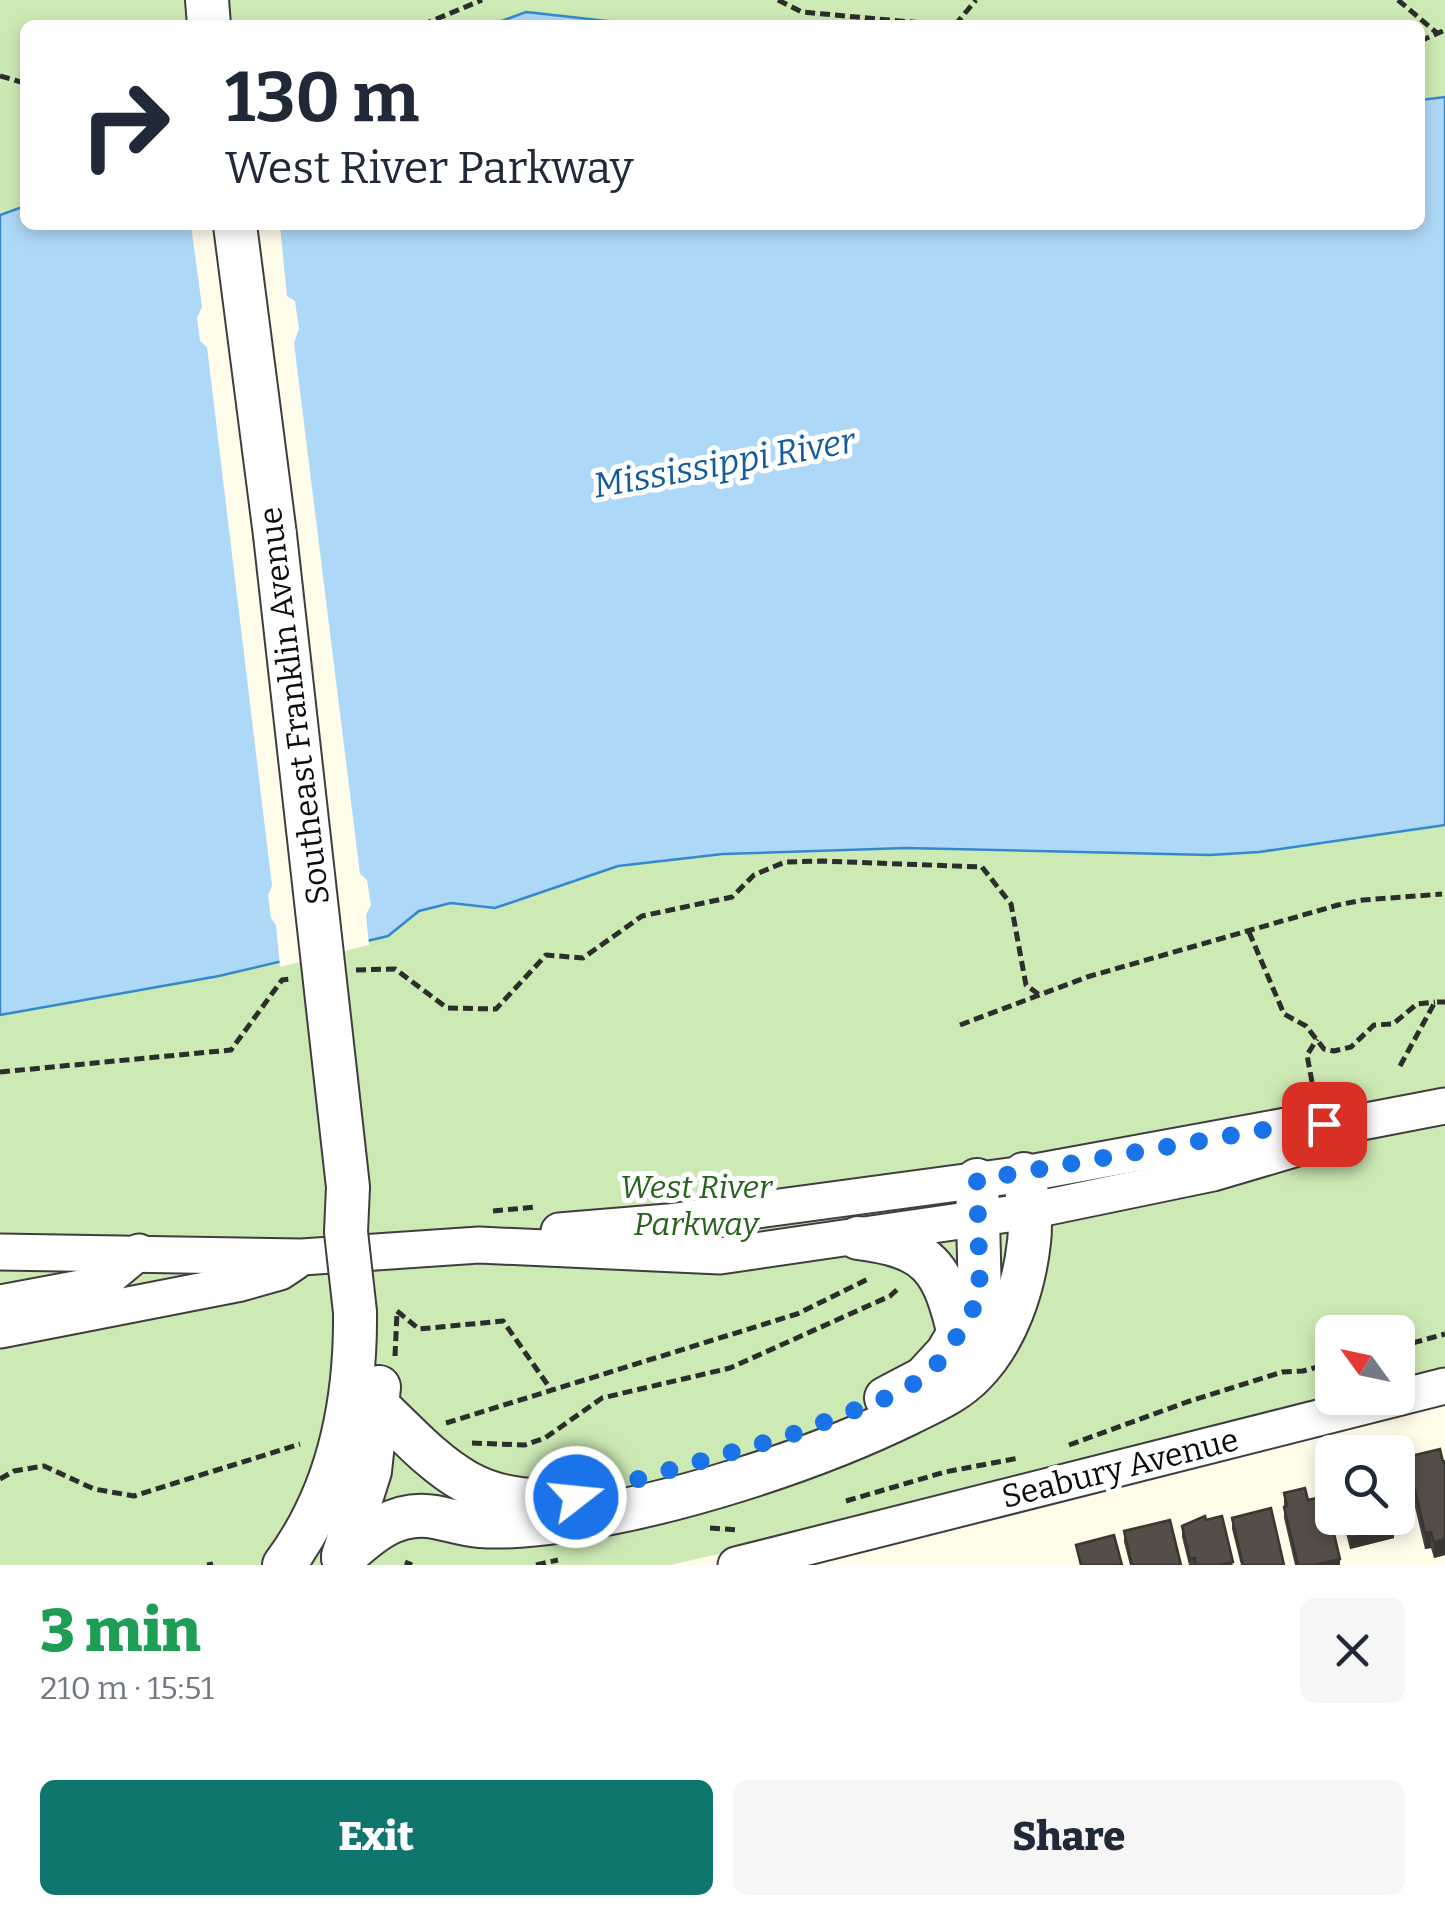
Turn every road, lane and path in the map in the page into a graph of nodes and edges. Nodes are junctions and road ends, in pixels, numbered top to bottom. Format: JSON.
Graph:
{"nodes":[{"id":1,"x":482,"y":0,"type":"edge"},
{"id":2,"x":778,"y":0,"type":"edge"},
{"id":3,"x":976,"y":0,"type":"edge"},
{"id":4,"x":1398,"y":0,"type":"edge"},
{"id":5,"x":434,"y":20,"type":"edge"},
{"id":6,"x":889,"y":20,"type":"edge"},
{"id":7,"x":960,"y":20,"type":"edge"},
{"id":8,"x":1422,"y":20,"type":"edge"},
{"id":9,"x":1425,"y":23,"type":"edge"},
{"id":10,"x":1445,"y":30,"type":"edge"},
{"id":11,"x":1437,"y":33,"type":"junction"},
{"id":12,"x":1425,"y":39,"type":"edge"},
{"id":13,"x":236,"y":230,"type":"edge"},
{"id":14,"x":1442,"y":894,"type":"dead end"},
{"id":15,"x":1249,"y":931,"type":"junction"},
{"id":16,"x":372,"y":968,"type":"dead end"},
{"id":17,"x":282,"y":980,"type":"dead end"},
{"id":18,"x":1042,"y":997,"type":"junction"},
{"id":19,"x":1435,"y":1002,"type":"junction"},
{"id":20,"x":1445,"y":1002,"type":"edge"},
{"id":21,"x":960,"y":1025,"type":"dead end"},
{"id":22,"x":1317,"y":1040,"type":"junction"},
{"id":23,"x":1400,"y":1066,"type":"dead end"},
{"id":24,"x":0,"y":1072,"type":"edge"},
{"id":25,"x":1312,"y":1082,"type":"dead end"},
{"id":26,"x":1445,"y":1106,"type":"edge"},
{"id":27,"x":1027,"y":1192,"type":"junction"},
{"id":28,"x":978,"y":1200,"type":"junction"},
{"id":29,"x":858,"y":1238,"type":"junction"},
{"id":30,"x":479,"y":1244,"type":"junction"},
{"id":31,"x":0,"y":1252,"type":"edge"},
{"id":32,"x":139,"y":1252,"type":"junction"},
{"id":33,"x":302,"y":1257,"type":"junction"},
{"id":34,"x":884,"y":1278,"type":"dead end"},
{"id":35,"x":902,"y":1286,"type":"dead end"},
{"id":36,"x":0,"y":1303,"type":"edge"},
{"id":37,"x":376,"y":1312,"type":"junction"},
{"id":38,"x":0,"y":1330,"type":"edge"},
{"id":39,"x":1445,"y":1334,"type":"edge"},
{"id":40,"x":959,"y":1335,"type":"junction"},
{"id":41,"x":1415,"y":1342,"type":"edge"},
{"id":42,"x":1315,"y":1368,"type":"edge"},
{"id":43,"x":1445,"y":1386,"type":"edge"},
{"id":44,"x":552,"y":1391,"type":"junction"},
{"id":45,"x":378,"y":1406,"type":"junction"},
{"id":46,"x":430,"y":1428,"type":"dead end"},
{"id":47,"x":470,"y":1443,"type":"dead end"},
{"id":48,"x":300,"y":1444,"type":"dead end"},
{"id":49,"x":1064,"y":1447,"type":"dead end"},
{"id":50,"x":1030,"y":1456,"type":"dead end"},
{"id":51,"x":0,"y":1479,"type":"edge"},
{"id":52,"x":833,"y":1506,"type":"dead end"},
{"id":53,"x":696,"y":1531,"type":"dead end"},
{"id":54,"x":572,"y":1558,"type":"dead end"},
{"id":55,"x":772,"y":1560,"type":"edge"},
{"id":56,"x":340,"y":1561,"type":"edge"},
{"id":57,"x":284,"y":1563,"type":"edge"},
{"id":58,"x":400,"y":1565,"type":"edge"},
{"id":59,"x":412,"y":1565,"type":"edge"},
{"id":60,"x":536,"y":1565,"type":"edge"}],
"edges":[{"from":1,"to":5,"type":"path"},
{"from":2,"to":6,"type":"path"},
{"from":3,"to":7,"type":"path"},
{"from":4,"to":8,"type":"path"},
{"from":9,"to":11,"type":"path"},
{"from":10,"to":11,"type":"path"},
{"from":11,"to":12,"type":"path"},
{"from":13,"to":37,"type":"street","name":"Southeast Franklin Avenue","bridge":true},
{"from":14,"to":15,"type":"path"},
{"from":15,"to":18,"type":"path"},
{"from":15,"to":22,"type":"path"},
{"from":16,"to":18,"type":"path"},
{"from":17,"to":24,"type":"path"},
{"from":18,"to":21,"type":"path"},
{"from":19,"to":20,"type":"path"},
{"from":19,"to":22,"type":"path"},
{"from":19,"to":23,"type":"path"},
{"from":22,"to":25,"type":"path"},
{"from":26,"to":27,"type":"street"},
{"from":27,"to":28,"type":"street"},
{"from":27,"to":56,"type":"street"},
{"from":28,"to":29,"type":"street"},
{"from":28,"to":30,"type":"street"},
{"from":28,"to":40,"type":"street"},
{"from":29,"to":30,"type":"street"},
{"from":29,"to":40,"type":"street"},
{"from":30,"to":33,"type":"street"},
{"from":31,"to":32,"type":"street"},
{"from":32,"to":33,"type":"street"},
{"from":32,"to":36,"type":"street"},
{"from":33,"to":38,"type":"street"},
{"from":34,"to":44,"type":"path"},
{"from":35,"to":47,"type":"path"},
{"from":37,"to":44,"type":"path"},
{"from":37,"to":45,"type":"street"},
{"from":37,"to":57,"type":"street"},
{"from":39,"to":41,"type":"path"},
{"from":40,"to":45,"type":"street"},
{"from":42,"to":49,"type":"path"},
{"from":43,"to":55,"type":"street","name":"Seabury Avenue"},
{"from":44,"to":46,"type":"path"},
{"from":45,"to":56,"type":"street"},
{"from":48,"to":51,"type":"path"},
{"from":50,"to":52,"type":"path"},
{"from":53,"to":55,"type":"path"},
{"from":54,"to":60,"type":"path"},
{"from":58,"to":59,"type":"path"}]}
